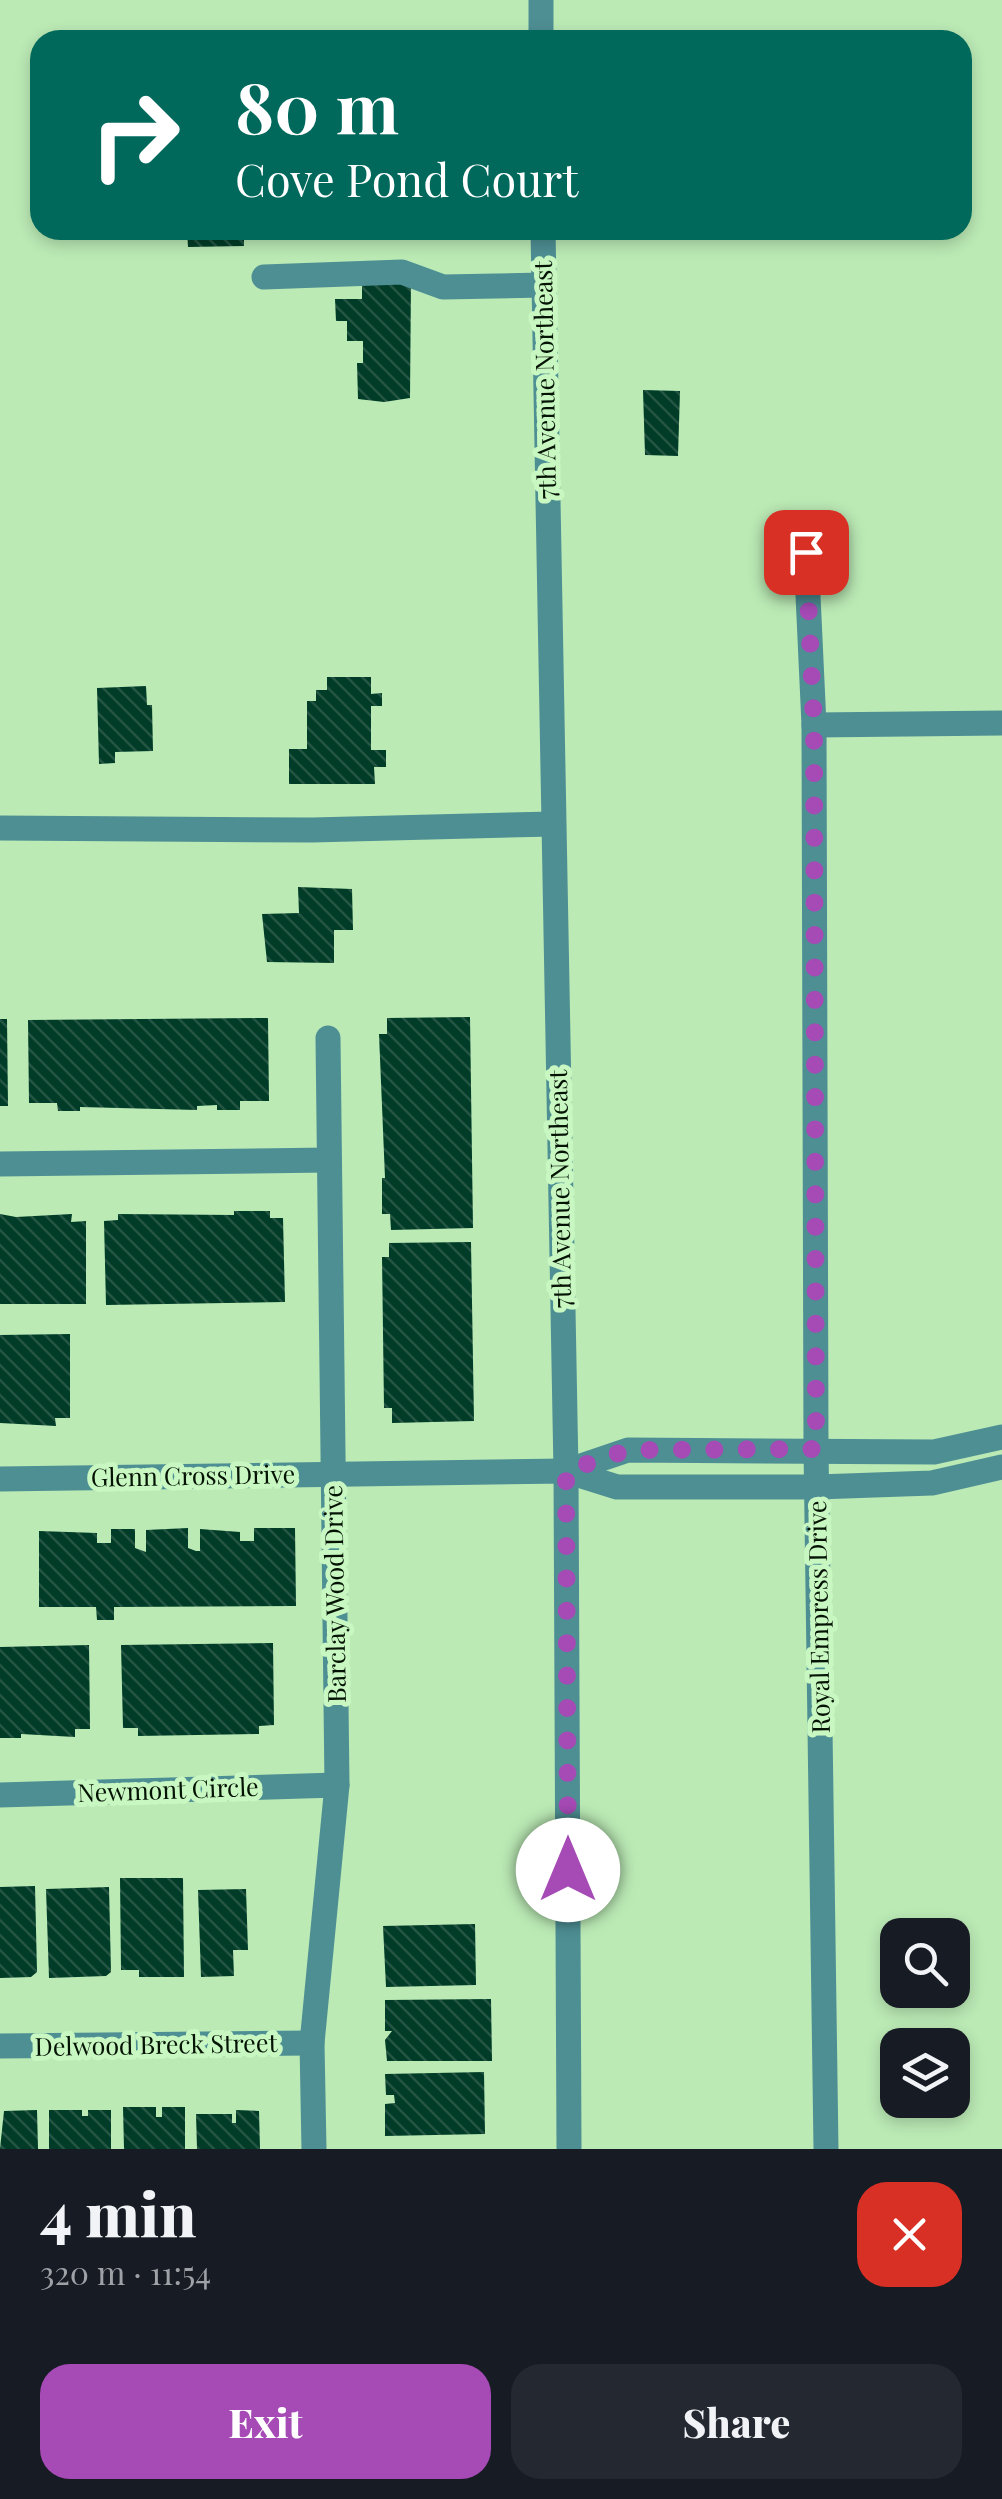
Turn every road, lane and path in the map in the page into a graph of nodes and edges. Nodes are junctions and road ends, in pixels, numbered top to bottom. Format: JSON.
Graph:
{"nodes":[{"id":1,"x":541,"y":0,"type":"edge"},
{"id":2,"x":541,"y":30,"type":"edge"},
{"id":3,"x":543,"y":240,"type":"edge"},
{"id":4,"x":264,"y":276,"type":"dead end"},
{"id":5,"x":544,"y":285,"type":"junction"},
{"id":6,"x":806,"y":552,"type":"dead end"},
{"id":7,"x":1002,"y":722,"type":"edge"},
{"id":8,"x":814,"y":725,"type":"junction"},
{"id":9,"x":553,"y":824,"type":"junction"},
{"id":10,"x":2,"y":827,"type":"edge"},
{"id":11,"x":328,"y":1038,"type":"dead end"},
{"id":12,"x":329,"y":1160,"type":"junction"},
{"id":13,"x":0,"y":1164,"type":"edge"},
{"id":14,"x":1002,"y":1437,"type":"edge"},
{"id":15,"x":816,"y":1449,"type":"junction"},
{"id":16,"x":1002,"y":1467,"type":"edge"},
{"id":17,"x":566,"y":1471,"type":"junction"},
{"id":18,"x":333,"y":1474,"type":"junction"},
{"id":19,"x":0,"y":1479,"type":"edge"},
{"id":20,"x":817,"y":1487,"type":"junction"},
{"id":21,"x":337,"y":1785,"type":"junction"},
{"id":22,"x":0,"y":1795,"type":"edge"},
{"id":23,"x":312,"y":2043,"type":"junction"},
{"id":24,"x":0,"y":2046,"type":"edge"},
{"id":25,"x":314,"y":2149,"type":"edge"},
{"id":26,"x":569,"y":2149,"type":"edge"},
{"id":27,"x":826,"y":2149,"type":"edge"}],
"edges":[{"from":1,"to":2,"type":"street"},
{"from":3,"to":5,"type":"street","name":"7th Avenue Northeast"},
{"from":4,"to":5,"type":"street"},
{"from":5,"to":9,"type":"street","name":"7th Avenue Northeast"},
{"from":6,"to":8,"type":"street","name":"Royal Empress Drive"},
{"from":7,"to":8,"type":"street"},
{"from":8,"to":15,"type":"street","name":"Royal Empress Drive"},
{"from":9,"to":10,"type":"street"},
{"from":9,"to":17,"type":"street","name":"7th Avenue Northeast"},
{"from":11,"to":12,"type":"street","name":"Barclay Wood Drive"},
{"from":12,"to":13,"type":"street"},
{"from":12,"to":18,"type":"street","name":"Barclay Wood Drive"},
{"from":14,"to":15,"type":"street"},
{"from":15,"to":17,"type":"street"},
{"from":15,"to":20,"type":"street","name":"Royal Empress Drive"},
{"from":16,"to":20,"type":"street"},
{"from":17,"to":18,"type":"street","name":"Glenn Cross Drive"},
{"from":17,"to":20,"type":"street"},
{"from":17,"to":26,"type":"street","name":"7th Avenue Northeast"},
{"from":18,"to":19,"type":"street","name":"Glenn Cross Drive"},
{"from":18,"to":21,"type":"street","name":"Barclay Wood Drive"},
{"from":20,"to":27,"type":"street","name":"Royal Empress Drive"},
{"from":21,"to":22,"type":"street","name":"Newmont Circle"},
{"from":21,"to":23,"type":"street","name":"Barclay Wood Drive"},
{"from":23,"to":24,"type":"street","name":"Delwood Breck Street"},
{"from":23,"to":25,"type":"street","name":"Barclay Wood Drive"}]}
